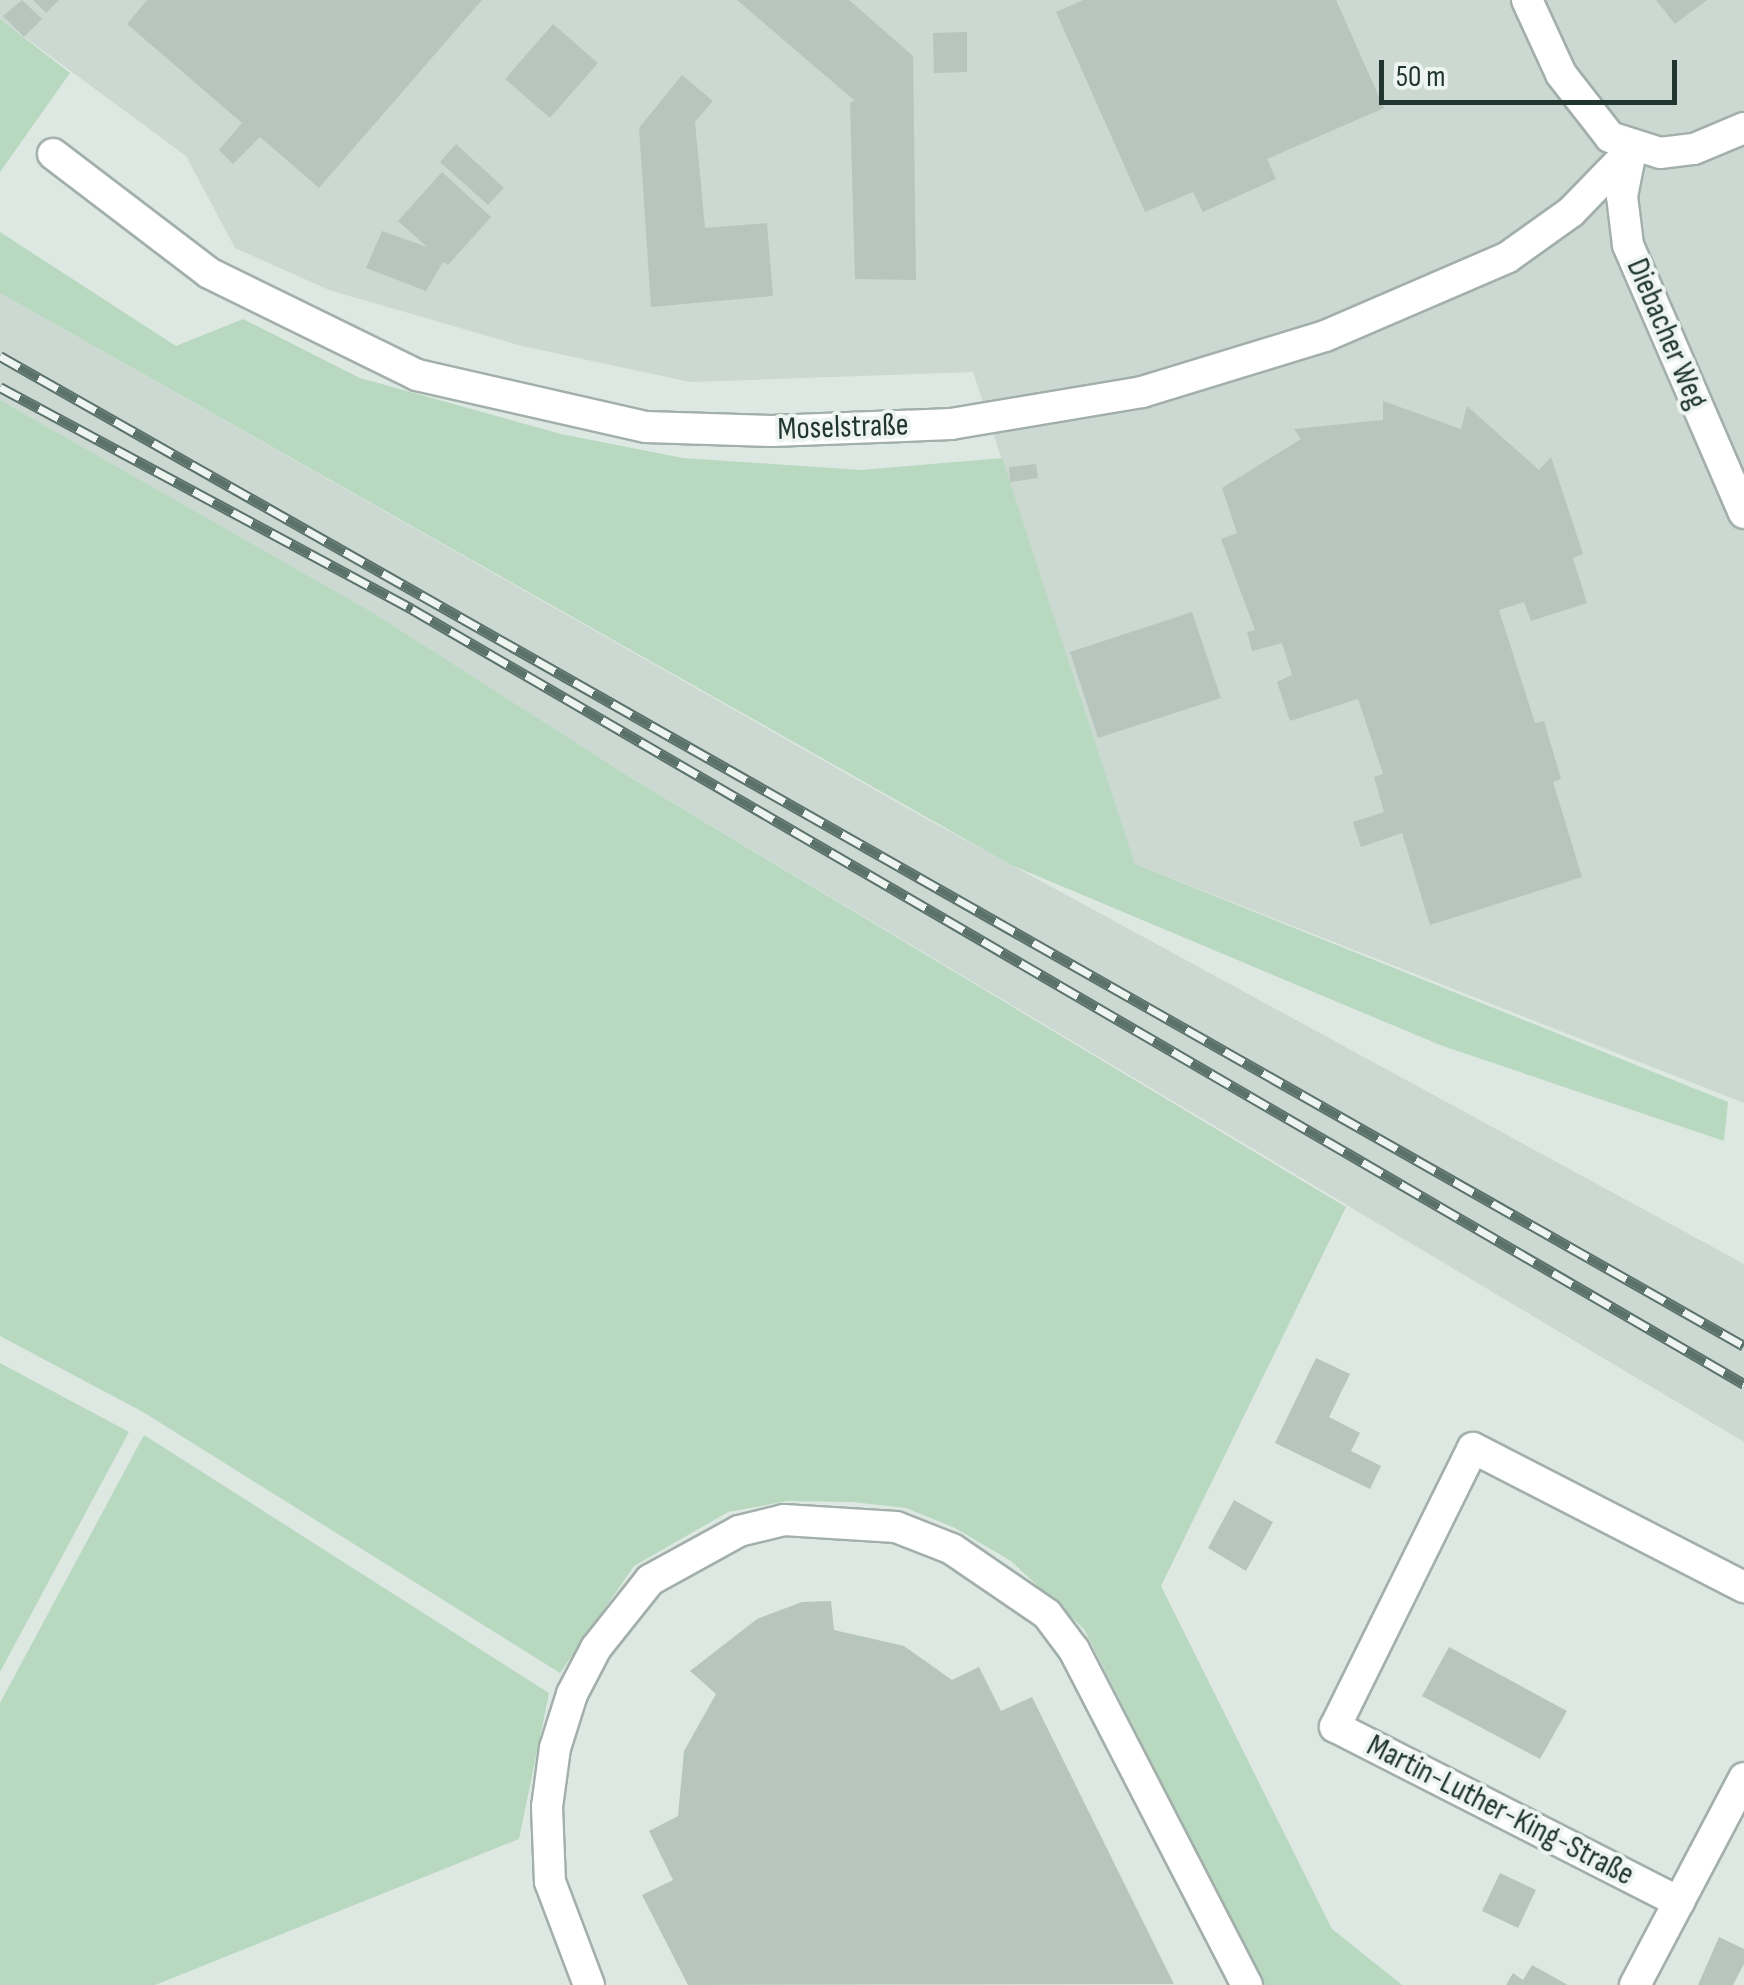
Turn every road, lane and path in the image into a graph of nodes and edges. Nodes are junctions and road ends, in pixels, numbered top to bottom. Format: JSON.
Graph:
{"nodes":[{"id":1,"x":1527,"y":0,"type":"edge"},
{"id":2,"x":1744,"y":128,"type":"edge"},
{"id":3,"x":1633,"y":148,"type":"junction"},
{"id":4,"x":53,"y":154,"type":"dead end"},
{"id":5,"x":1744,"y":513,"type":"edge"},
{"id":6,"x":1744,"y":1587,"type":"edge"},
{"id":7,"x":1744,"y":1778,"type":"edge"},
{"id":8,"x":1679,"y":1902,"type":"junction"},
{"id":9,"x":589,"y":1985,"type":"edge"},
{"id":10,"x":1247,"y":1985,"type":"edge"},
{"id":11,"x":1636,"y":1985,"type":"edge"}],
"edges":[{"from":1,"to":3,"type":"street"},
{"from":2,"to":3,"type":"street"},
{"from":3,"to":4,"type":"street","name":"Moselstraße"},
{"from":3,"to":5,"type":"street","name":"Diebacher Weg"},
{"from":6,"to":8,"type":"street","name":"Martin-Luther-King-Straße"},
{"from":7,"to":8,"type":"street"},
{"from":8,"to":11,"type":"street"},
{"from":9,"to":10,"type":"street"}]}
